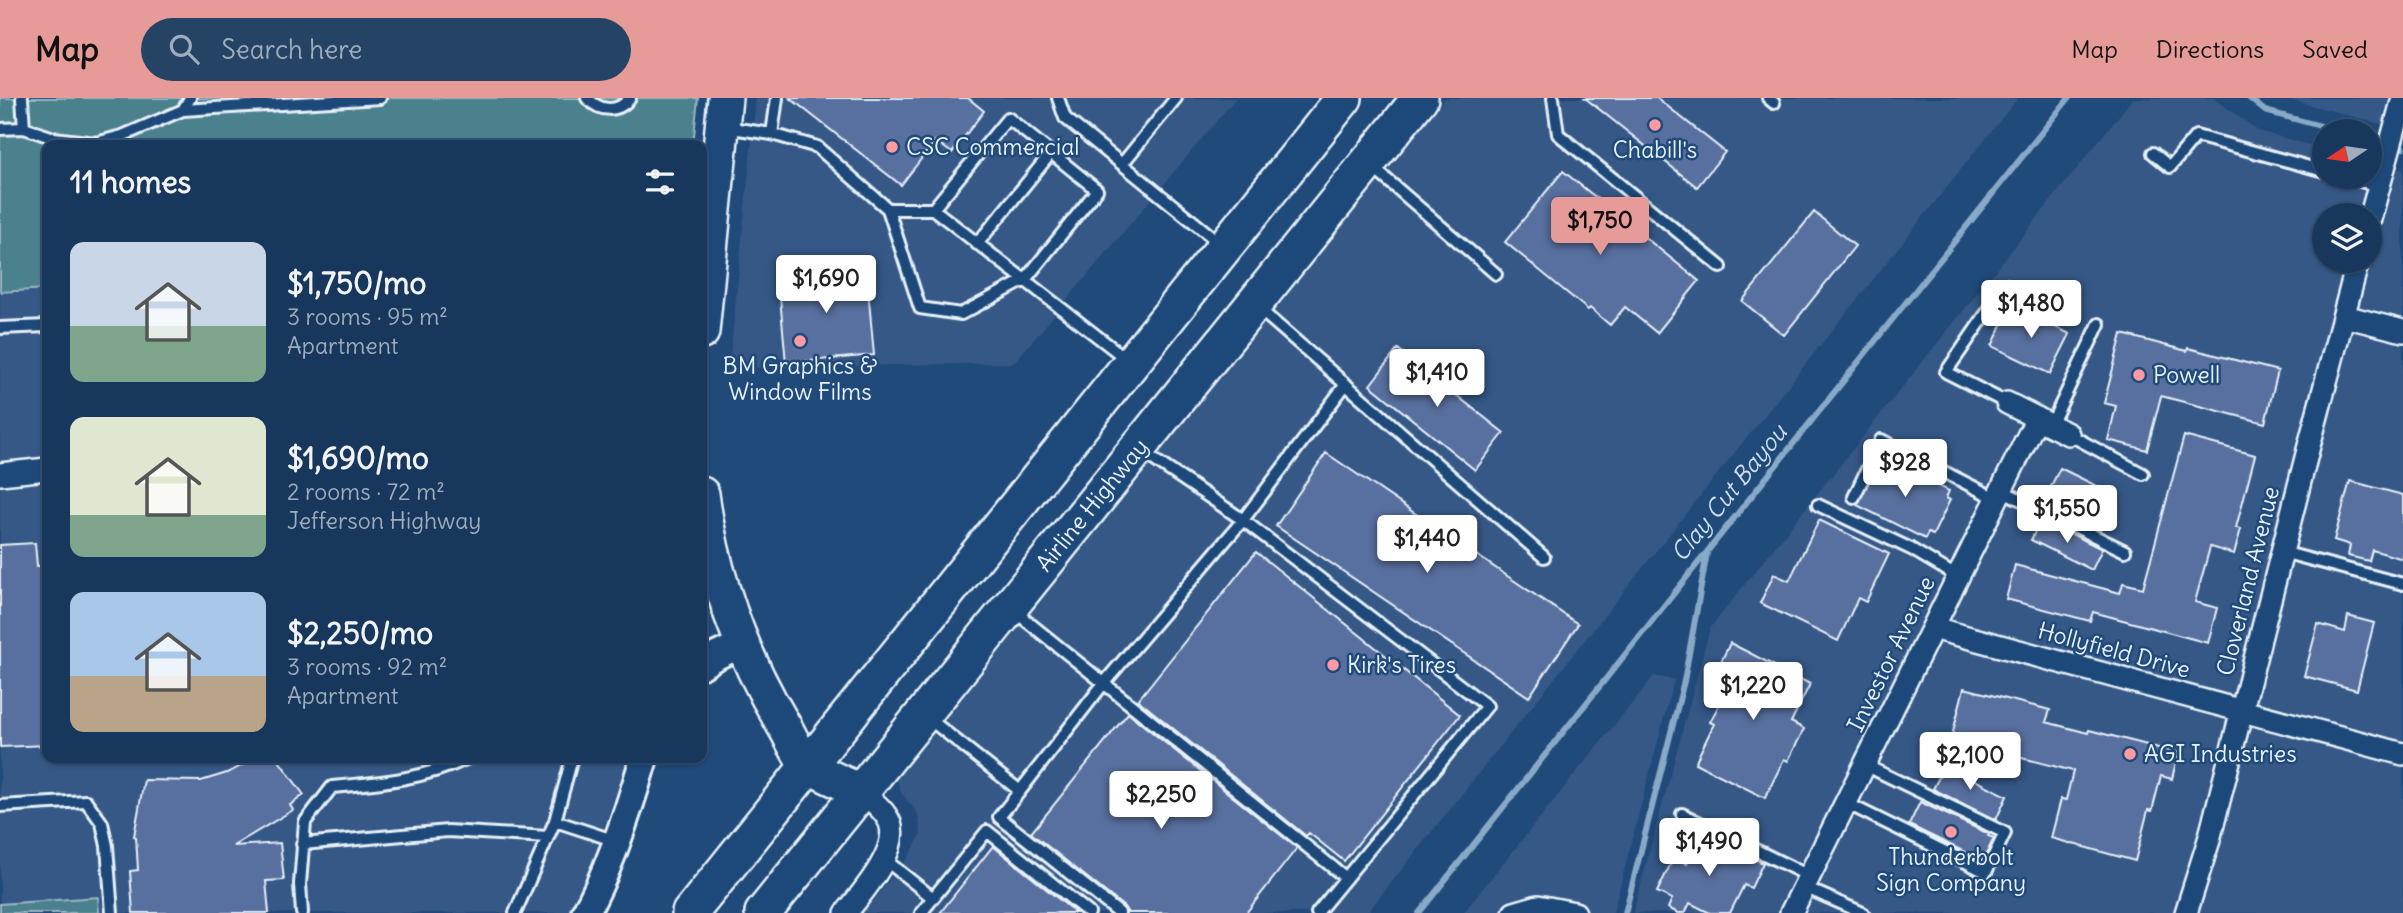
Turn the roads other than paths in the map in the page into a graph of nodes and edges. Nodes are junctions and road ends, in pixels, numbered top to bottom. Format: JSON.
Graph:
{"nodes":[{"id":1,"x":22,"y":98,"type":"edge"},
{"id":2,"x":190,"y":98,"type":"edge"},
{"id":3,"x":380,"y":98,"type":"edge"},
{"id":4,"x":587,"y":98,"type":"edge"},
{"id":5,"x":630,"y":98,"type":"edge"},
{"id":6,"x":777,"y":98,"type":"edge"},
{"id":7,"x":1058,"y":98,"type":"edge"},
{"id":8,"x":1176,"y":98,"type":"edge"},
{"id":9,"x":1344,"y":98,"type":"edge"},
{"id":10,"x":1420,"y":98,"type":"edge"},
{"id":11,"x":1553,"y":98,"type":"edge"},
{"id":12,"x":248,"y":102,"type":"edge"},
{"id":13,"x":2401,"y":104,"type":"edge"},
{"id":14,"x":183,"y":110,"type":"junction"},
{"id":15,"x":724,"y":112,"type":"edge"},
{"id":16,"x":24,"y":128,"type":"junction"},
{"id":17,"x":0,"y":129,"type":"edge"},
{"id":18,"x":772,"y":134,"type":"junction"},
{"id":19,"x":68,"y":140,"type":"edge"},
{"id":20,"x":109,"y":140,"type":"edge"},
{"id":21,"x":1051,"y":153,"type":"junction"},
{"id":22,"x":2153,"y":153,"type":"dead end"},
{"id":23,"x":1368,"y":163,"type":"junction"},
{"id":24,"x":1122,"y":164,"type":"junction"},
{"id":25,"x":2312,"y":168,"type":"edge"},
{"id":26,"x":2382,"y":174,"type":"edge"},
{"id":27,"x":888,"y":209,"type":"junction"},
{"id":28,"x":933,"y":209,"type":"junction"},
{"id":29,"x":977,"y":244,"type":"junction"},
{"id":30,"x":1224,"y":247,"type":"junction"},
{"id":31,"x":1721,"y":267,"type":"dead end"},
{"id":32,"x":2355,"y":273,"type":"edge"},
{"id":33,"x":1496,"y":274,"type":"dead end"},
{"id":34,"x":1025,"y":280,"type":"junction"},
{"id":35,"x":707,"y":282,"type":"edge"},
{"id":36,"x":1254,"y":304,"type":"junction"},
{"id":37,"x":2344,"y":316,"type":"junction"},
{"id":38,"x":2070,"y":318,"type":"dead end"},
{"id":39,"x":2099,"y":324,"type":"dead end"},
{"id":40,"x":42,"y":326,"type":"edge"},
{"id":41,"x":0,"y":328,"type":"edge"},
{"id":42,"x":2403,"y":331,"type":"edge"},
{"id":43,"x":1132,"y":363,"type":"junction"},
{"id":44,"x":1346,"y":384,"type":"junction"},
{"id":45,"x":2007,"y":402,"type":"joint"},
{"id":46,"x":1096,"y":407,"type":"junction"},
{"id":47,"x":2052,"y":426,"type":"junction"},
{"id":48,"x":1138,"y":449,"type":"junction"},
{"id":49,"x":42,"y":470,"type":"edge"},
{"id":50,"x":0,"y":474,"type":"edge"},
{"id":51,"x":2143,"y":474,"type":"dead end"},
{"id":52,"x":1999,"y":494,"type":"junction"},
{"id":53,"x":1854,"y":497,"type":"dead end"},
{"id":54,"x":1818,"y":505,"type":"dead end"},
{"id":55,"x":1243,"y":520,"type":"junction"},
{"id":56,"x":707,"y":523,"type":"edge"},
{"id":57,"x":2125,"y":551,"type":"dead end"},
{"id":58,"x":2282,"y":552,"type":"junction"},
{"id":59,"x":1544,"y":556,"type":"dead end"},
{"id":60,"x":1958,"y":577,"type":"junction"},
{"id":61,"x":2403,"y":584,"type":"edge"},
{"id":62,"x":1009,"y":607,"type":"junction"},
{"id":63,"x":1933,"y":628,"type":"junction"},
{"id":64,"x":742,"y":644,"type":"junction"},
{"id":65,"x":707,"y":661,"type":"edge"},
{"id":66,"x":1104,"y":683,"type":"junction"},
{"id":67,"x":2242,"y":712,"type":"junction"},
{"id":68,"x":923,"y":714,"type":"junction"},
{"id":69,"x":2403,"y":754,"type":"edge"},
{"id":70,"x":458,"y":763,"type":"edge"},
{"id":71,"x":571,"y":763,"type":"edge"},
{"id":72,"x":642,"y":763,"type":"edge"},
{"id":73,"x":1865,"y":765,"type":"junction"},
{"id":74,"x":808,"y":766,"type":"junction"},
{"id":75,"x":861,"y":791,"type":"junction"},
{"id":76,"x":1020,"y":791,"type":"junction"},
{"id":77,"x":1846,"y":803,"type":"junction"},
{"id":78,"x":0,"y":806,"type":"edge"},
{"id":79,"x":1682,"y":814,"type":"dead end"},
{"id":80,"x":555,"y":821,"type":"junction"},
{"id":81,"x":548,"y":837,"type":"junction"},
{"id":82,"x":616,"y":841,"type":"junction"},
{"id":83,"x":302,"y":844,"type":"junction"},
{"id":84,"x":884,"y":859,"type":"junction"},
{"id":85,"x":1346,"y":878,"type":"junction"},
{"id":86,"x":1807,"y":882,"type":"junction"},
{"id":87,"x":933,"y":898,"type":"junction"},
{"id":88,"x":112,"y":913,"type":"edge"},
{"id":89,"x":302,"y":913,"type":"edge"},
{"id":90,"x":515,"y":913,"type":"edge"},
{"id":91,"x":585,"y":913,"type":"edge"},
{"id":92,"x":690,"y":913,"type":"edge"},
{"id":93,"x":764,"y":913,"type":"edge"},
{"id":94,"x":846,"y":913,"type":"edge"},
{"id":95,"x":921,"y":913,"type":"edge"},
{"id":96,"x":1089,"y":913,"type":"edge"},
{"id":97,"x":1119,"y":913,"type":"edge"},
{"id":98,"x":1317,"y":913,"type":"edge"},
{"id":99,"x":1514,"y":913,"type":"edge"},
{"id":100,"x":1575,"y":913,"type":"edge"},
{"id":101,"x":1791,"y":913,"type":"edge"},
{"id":102,"x":1863,"y":913,"type":"edge"},
{"id":103,"x":2186,"y":913,"type":"edge"}],
"edges":[{"from":1,"to":16,"type":"lane"},
{"from":2,"to":14,"type":"lane"},
{"from":3,"to":12,"type":"lane"},
{"from":4,"to":5,"type":"lane"},
{"from":6,"to":18,"type":"lane"},
{"from":7,"to":24,"type":"lane"},
{"from":8,"to":24,"type":"lane"},
{"from":9,"to":30,"type":"highway"},
{"from":10,"to":23,"type":"highway","name":"Airline Highway"},
{"from":11,"to":31,"type":"lane"},
{"from":12,"to":14,"type":"lane"},
{"from":13,"to":26,"type":"street"},
{"from":14,"to":20,"type":"lane"},
{"from":15,"to":18,"type":"lane"},
{"from":15,"to":35,"type":"main road"},
{"from":16,"to":17,"type":"lane"},
{"from":16,"to":19,"type":"lane"},
{"from":18,"to":27,"type":"lane"},
{"from":21,"to":28,"type":"lane"},
{"from":21,"to":29,"type":"lane"},
{"from":21,"to":34,"type":"lane"},
{"from":22,"to":25,"type":"lane"},
{"from":23,"to":33,"type":"lane"},
{"from":23,"to":36,"type":"highway","name":"Airline Highway"},
{"from":24,"to":30,"type":"lane"},
{"from":27,"to":28,"type":"lane"},
{"from":27,"to":34,"type":"lane"},
{"from":28,"to":29,"type":"lane"},
{"from":29,"to":34,"type":"lane"},
{"from":30,"to":43,"type":"highway"},
{"from":32,"to":37,"type":"street","name":"Cloverland Avenue"},
{"from":34,"to":43,"type":"lane"},
{"from":36,"to":44,"type":"lane"},
{"from":36,"to":48,"type":"highway","name":"Airline Highway"},
{"from":37,"to":42,"type":"street"},
{"from":37,"to":58,"type":"street","name":"Cloverland Avenue"},
{"from":38,"to":45,"type":"lane"},
{"from":39,"to":47,"type":"lane"},
{"from":40,"to":41,"type":"lane"},
{"from":43,"to":46,"type":"highway"},
{"from":44,"to":55,"type":"lane"},
{"from":44,"to":59,"type":"lane"},
{"from":45,"to":47,"type":"street"},
{"from":46,"to":48,"type":"highway"},
{"from":46,"to":74,"type":"highway"},
{"from":47,"to":51,"type":"lane"},
{"from":47,"to":52,"type":"street","name":"Investor Avenue"},
{"from":48,"to":55,"type":"lane"},
{"from":48,"to":62,"type":"highway","name":"Airline Highway"},
{"from":49,"to":50,"type":"street"},
{"from":52,"to":53,"type":"lane"},
{"from":52,"to":57,"type":"lane"},
{"from":52,"to":60,"type":"street","name":"Investor Avenue"},
{"from":54,"to":60,"type":"lane"},
{"from":55,"to":66,"type":"lane"},
{"from":55,"to":85,"type":"lane"},
{"from":56,"to":64,"type":"main road"},
{"from":58,"to":61,"type":"lane"},
{"from":58,"to":67,"type":"street","name":"Cloverland Avenue"},
{"from":60,"to":63,"type":"street","name":"Investor Avenue"},
{"from":62,"to":66,"type":"lane"},
{"from":62,"to":68,"type":"highway","name":"Airline Highway"},
{"from":63,"to":67,"type":"street","name":"Hollyfield Drive"},
{"from":63,"to":73,"type":"street","name":"Investor Avenue"},
{"from":64,"to":65,"type":"street"},
{"from":64,"to":74,"type":"main road"},
{"from":66,"to":76,"type":"lane"},
{"from":66,"to":85,"type":"lane"},
{"from":67,"to":69,"type":"street","name":"Hollyfield Drive"},
{"from":67,"to":103,"type":"street","name":"Cloverland Avenue"},
{"from":68,"to":75,"type":"highway","name":"Airline Highway"},
{"from":68,"to":76,"type":"lane"},
{"from":70,"to":83,"type":"lane"},
{"from":71,"to":80,"type":"lane"},
{"from":72,"to":82,"type":"street"},
{"from":73,"to":77,"type":"street","name":"Investor Avenue"},
{"from":73,"to":77,"type":"lane"},
{"from":74,"to":75,"type":"main road"},
{"from":74,"to":92,"type":"highway"},
{"from":75,"to":84,"type":"street"},
{"from":75,"to":93,"type":"highway","name":"Airline Highway"},
{"from":76,"to":97,"type":"lane"},
{"from":77,"to":86,"type":"street","name":"Investor Avenue"},
{"from":78,"to":88,"type":"lane"},
{"from":79,"to":86,"type":"lane"},
{"from":80,"to":81,"type":"lane"},
{"from":80,"to":82,"type":"lane"},
{"from":81,"to":83,"type":"lane"},
{"from":81,"to":90,"type":"lane"},
{"from":82,"to":91,"type":"street"},
{"from":83,"to":89,"type":"lane"},
{"from":84,"to":87,"type":"lane"},
{"from":84,"to":94,"type":"street"},
{"from":85,"to":98,"type":"lane"},
{"from":86,"to":101,"type":"street","name":"Investor Avenue"},
{"from":86,"to":102,"type":"lane"},
{"from":87,"to":95,"type":"lane"},
{"from":87,"to":96,"type":"lane"},
{"from":99,"to":100,"type":"street"}]}
